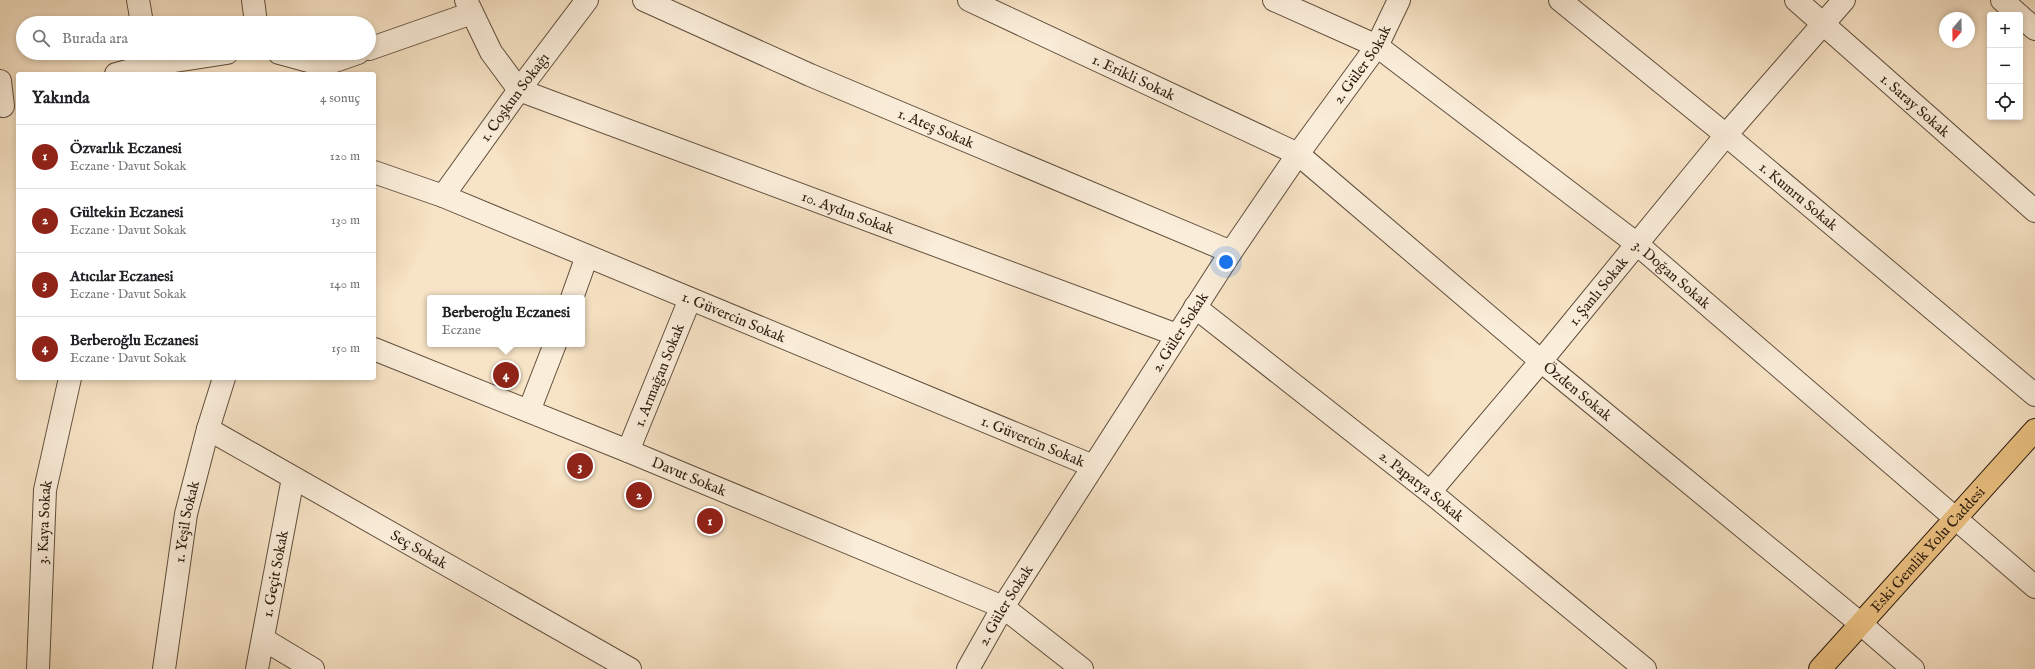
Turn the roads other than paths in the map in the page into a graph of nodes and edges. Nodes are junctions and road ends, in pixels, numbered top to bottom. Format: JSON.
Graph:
{"nodes":[{"id":1,"x":138,"y":0,"type":"edge"},
{"id":2,"x":253,"y":0,"type":"edge"},
{"id":3,"x":587,"y":0,"type":"edge"},
{"id":4,"x":644,"y":0,"type":"edge"},
{"id":5,"x":969,"y":0,"type":"edge"},
{"id":6,"x":1274,"y":0,"type":"edge"},
{"id":7,"x":1399,"y":0,"type":"edge"},
{"id":8,"x":1560,"y":0,"type":"edge"},
{"id":9,"x":1796,"y":0,"type":"edge"},
{"id":10,"x":1844,"y":0,"type":"edge"},
{"id":11,"x":2002,"y":0,"type":"edge"},
{"id":12,"x":469,"y":7,"type":"edge"},
{"id":13,"x":2015,"y":12,"type":"edge"},
{"id":14,"x":141,"y":16,"type":"edge"},
{"id":15,"x":255,"y":16,"type":"edge"},
{"id":16,"x":2023,"y":19,"type":"edge"},
{"id":17,"x":1824,"y":24,"type":"junction"},
{"id":18,"x":2035,"y":29,"type":"edge"},
{"id":19,"x":376,"y":46,"type":"edge"},
{"id":20,"x":1377,"y":46,"type":"junction"},
{"id":21,"x":177,"y":60,"type":"edge"},
{"id":22,"x":296,"y":60,"type":"edge"},
{"id":23,"x":343,"y":60,"type":"edge"},
{"id":24,"x":148,"y":64,"type":"edge"},
{"id":25,"x":321,"y":70,"type":"edge"},
{"id":26,"x":122,"y":72,"type":"edge"},
{"id":27,"x":0,"y":81,"type":"edge"},
{"id":28,"x":518,"y":90,"type":"junction"},
{"id":29,"x":7,"y":104,"type":"edge"},
{"id":30,"x":1726,"y":135,"type":"junction"},
{"id":31,"x":1298,"y":154,"type":"junction"},
{"id":32,"x":376,"y":173,"type":"edge"},
{"id":33,"x":443,"y":196,"type":"junction"},
{"id":34,"x":2035,"y":211,"type":"edge"},
{"id":35,"x":1637,"y":244,"type":"junction"},
{"id":36,"x":1231,"y":252,"type":"junction"},
{"id":37,"x":587,"y":256,"type":"junction"},
{"id":38,"x":573,"y":295,"type":"edge"},
{"id":39,"x":690,"y":299,"type":"junction"},
{"id":40,"x":1195,"y":307,"type":"junction"},
{"id":41,"x":1177,"y":335,"type":"junction"},
{"id":42,"x":554,"y":347,"type":"edge"},
{"id":43,"x":376,"y":350,"type":"edge"},
{"id":44,"x":1541,"y":361,"type":"junction"},
{"id":45,"x":70,"y":380,"type":"edge"},
{"id":46,"x":223,"y":380,"type":"edge"},
{"id":47,"x":2035,"y":395,"type":"edge"},
{"id":48,"x":530,"y":411,"type":"junction"},
{"id":49,"x":208,"y":429,"type":"junction"},
{"id":50,"x":2035,"y":430,"type":"edge"},
{"id":51,"x":628,"y":451,"type":"junction"},
{"id":52,"x":1093,"y":466,"type":"junction"},
{"id":53,"x":293,"y":478,"type":"junction"},
{"id":54,"x":1430,"y":492,"type":"junction"},
{"id":55,"x":1956,"y":518,"type":"junction"},
{"id":56,"x":2035,"y":587,"type":"edge"},
{"id":57,"x":1003,"y":607,"type":"junction"},
{"id":58,"x":1861,"y":624,"type":"junction"},
{"id":59,"x":263,"y":639,"type":"junction"},
{"id":60,"x":978,"y":664,"type":"edge"},
{"id":61,"x":38,"y":669,"type":"edge"},
{"id":62,"x":164,"y":669,"type":"edge"},
{"id":63,"x":257,"y":669,"type":"edge"},
{"id":64,"x":313,"y":669,"type":"edge"},
{"id":65,"x":630,"y":669,"type":"edge"},
{"id":66,"x":1082,"y":669,"type":"edge"},
{"id":67,"x":1645,"y":669,"type":"edge"},
{"id":68,"x":1820,"y":669,"type":"edge"},
{"id":69,"x":1914,"y":669,"type":"edge"}],
"edges":[{"from":1,"to":14,"type":"street"},
{"from":2,"to":15,"type":"street"},
{"from":3,"to":28,"type":"street","name":"1. Coşkun Sokağı"},
{"from":4,"to":36,"type":"street","name":"1. Ateş Sokak"},
{"from":5,"to":31,"type":"street","name":"1. Erikli Sokak"},
{"from":6,"to":20,"type":"street","name":"3. Doğan Sokak"},
{"from":7,"to":20,"type":"street","name":"2. Güler Sokak"},
{"from":8,"to":30,"type":"street","name":"1. Kumru Sokak"},
{"from":9,"to":17,"type":"street","name":"1. Saray Sokak"},
{"from":10,"to":17,"type":"street","name":"1. Şanlı Sokak"},
{"from":11,"to":13,"type":"street"},
{"from":12,"to":19,"type":"street"},
{"from":12,"to":28,"type":"street"},
{"from":16,"to":18,"type":"street"},
{"from":17,"to":30,"type":"street","name":"1. Şanlı Sokak"},
{"from":17,"to":34,"type":"street","name":"1. Saray Sokak"},
{"from":20,"to":31,"type":"street","name":"2. Güler Sokak"},
{"from":20,"to":35,"type":"street","name":"3. Doğan Sokak"},
{"from":21,"to":24,"type":"street"},
{"from":22,"to":25,"type":"street"},
{"from":23,"to":25,"type":"street"},
{"from":24,"to":26,"type":"street"},
{"from":27,"to":29,"type":"street"},
{"from":28,"to":33,"type":"street","name":"1. Coşkun Sokağı"},
{"from":28,"to":41,"type":"street","name":"10. Aydın Sokak"},
{"from":30,"to":35,"type":"street","name":"1. Şanlı Sokak"},
{"from":30,"to":47,"type":"street","name":"1. Kumru Sokak"},
{"from":31,"to":36,"type":"street","name":"2. Güler Sokak"},
{"from":31,"to":44,"type":"street","name":"Özden Sokak"},
{"from":32,"to":33,"type":"street","name":"1. Güvercin Sokak"},
{"from":33,"to":37,"type":"street","name":"1. Güvercin Sokak"},
{"from":35,"to":44,"type":"street","name":"1. Şanlı Sokak"},
{"from":35,"to":55,"type":"street","name":"3. Doğan Sokak"},
{"from":36,"to":40,"type":"street","name":"2. Güler Sokak"},
{"from":37,"to":38,"type":"street"},
{"from":37,"to":39,"type":"street","name":"1. Güvercin Sokak"},
{"from":39,"to":51,"type":"street","name":"1. Armağan Sokak"},
{"from":39,"to":52,"type":"street","name":"1. Güvercin Sokak"},
{"from":40,"to":41,"type":"street","name":"2. Güler Sokak"},
{"from":40,"to":54,"type":"street","name":"2. Papatya Sokak"},
{"from":41,"to":52,"type":"street","name":"2. Güler Sokak"},
{"from":42,"to":48,"type":"street"},
{"from":43,"to":48,"type":"street","name":"Davut Sokak"},
{"from":44,"to":54,"type":"street","name":"1. Şanlı Sokak"},
{"from":44,"to":58,"type":"street","name":"Özden Sokak"},
{"from":45,"to":61,"type":"street","name":"3. Kaya Sokak"},
{"from":46,"to":49,"type":"street","name":"1. Yeşil Sokak"},
{"from":48,"to":51,"type":"street","name":"Davut Sokak"},
{"from":49,"to":53,"type":"street","name":"Seç Sokak"},
{"from":49,"to":62,"type":"street","name":"1. Yeşil Sokak"},
{"from":50,"to":55,"type":"main road","name":"Eski Gemlik Yolu Caddesi"},
{"from":51,"to":57,"type":"street","name":"Davut Sokak"},
{"from":52,"to":57,"type":"street","name":"2. Güler Sokak"},
{"from":53,"to":59,"type":"street","name":"1. Geçit Sokak"},
{"from":53,"to":65,"type":"street","name":"Seç Sokak"},
{"from":54,"to":67,"type":"street","name":"2. Papatya Sokak"},
{"from":55,"to":56,"type":"street","name":"3. Doğan Sokak"},
{"from":55,"to":58,"type":"main road","name":"Eski Gemlik Yolu Caddesi"},
{"from":57,"to":60,"type":"street","name":"2. Güler Sokak"},
{"from":57,"to":66,"type":"street","name":"Davut Sokak"},
{"from":58,"to":68,"type":"main road","name":"Eski Gemlik Yolu Caddesi"},
{"from":58,"to":69,"type":"street","name":"Özden Sokak"},
{"from":59,"to":63,"type":"street","name":"1. Geçit Sokak"},
{"from":59,"to":64,"type":"street"}]}
